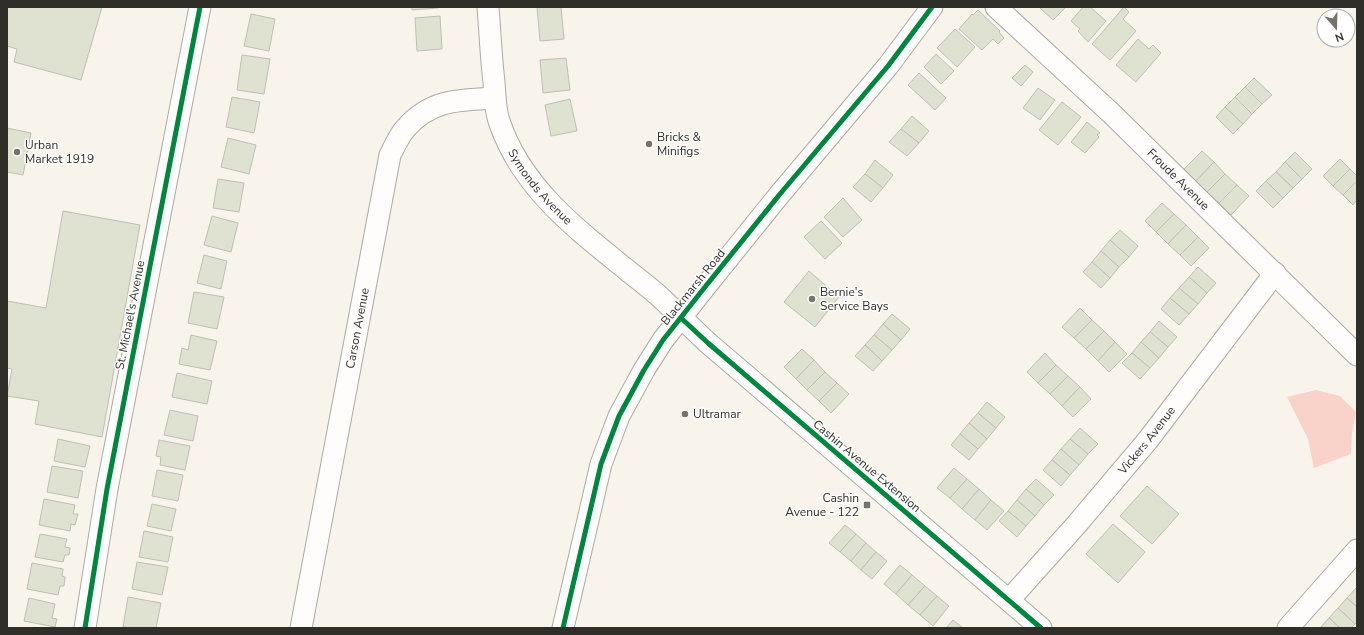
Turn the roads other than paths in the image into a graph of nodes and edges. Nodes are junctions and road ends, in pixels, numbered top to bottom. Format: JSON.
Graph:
{"nodes":[{"id":1,"x":200,"y":7,"type":"edge"},
{"id":2,"x":488,"y":7,"type":"edge"},
{"id":3,"x":932,"y":7,"type":"edge"},
{"id":4,"x":996,"y":7,"type":"edge"},
{"id":5,"x":495,"y":98,"type":"junction"},
{"id":6,"x":1275,"y":274,"type":"junction"},
{"id":7,"x":681,"y":318,"type":"junction"},
{"id":8,"x":1357,"y":355,"type":"edge"},
{"id":9,"x":1357,"y":550,"type":"edge"},
{"id":10,"x":1009,"y":600,"type":"junction"},
{"id":11,"x":85,"y":628,"type":"edge"},
{"id":12,"x":301,"y":628,"type":"edge"},
{"id":13,"x":563,"y":628,"type":"edge"},
{"id":14,"x":1040,"y":628,"type":"edge"},
{"id":15,"x":1288,"y":628,"type":"edge"}],
"edges":[{"from":1,"to":11,"type":"street","name":"St. Michael's Avenue"},
{"from":2,"to":5,"type":"street","name":"Symonds Avenue"},
{"from":3,"to":7,"type":"street","name":"Blackmarsh Road"},
{"from":4,"to":6,"type":"street","name":"Froude Avenue"},
{"from":5,"to":7,"type":"street","name":"Symonds Avenue"},
{"from":5,"to":12,"type":"street","name":"Carson Avenue"},
{"from":6,"to":8,"type":"street","name":"Froude Avenue"},
{"from":6,"to":10,"type":"street","name":"Vickers Avenue"},
{"from":7,"to":10,"type":"street","name":"Cashin Avenue Extension"},
{"from":7,"to":13,"type":"street","name":"Blackmarsh Road"},
{"from":9,"to":15,"type":"street"},
{"from":10,"to":14,"type":"street","name":"Cashin Avenue Extension"}]}
